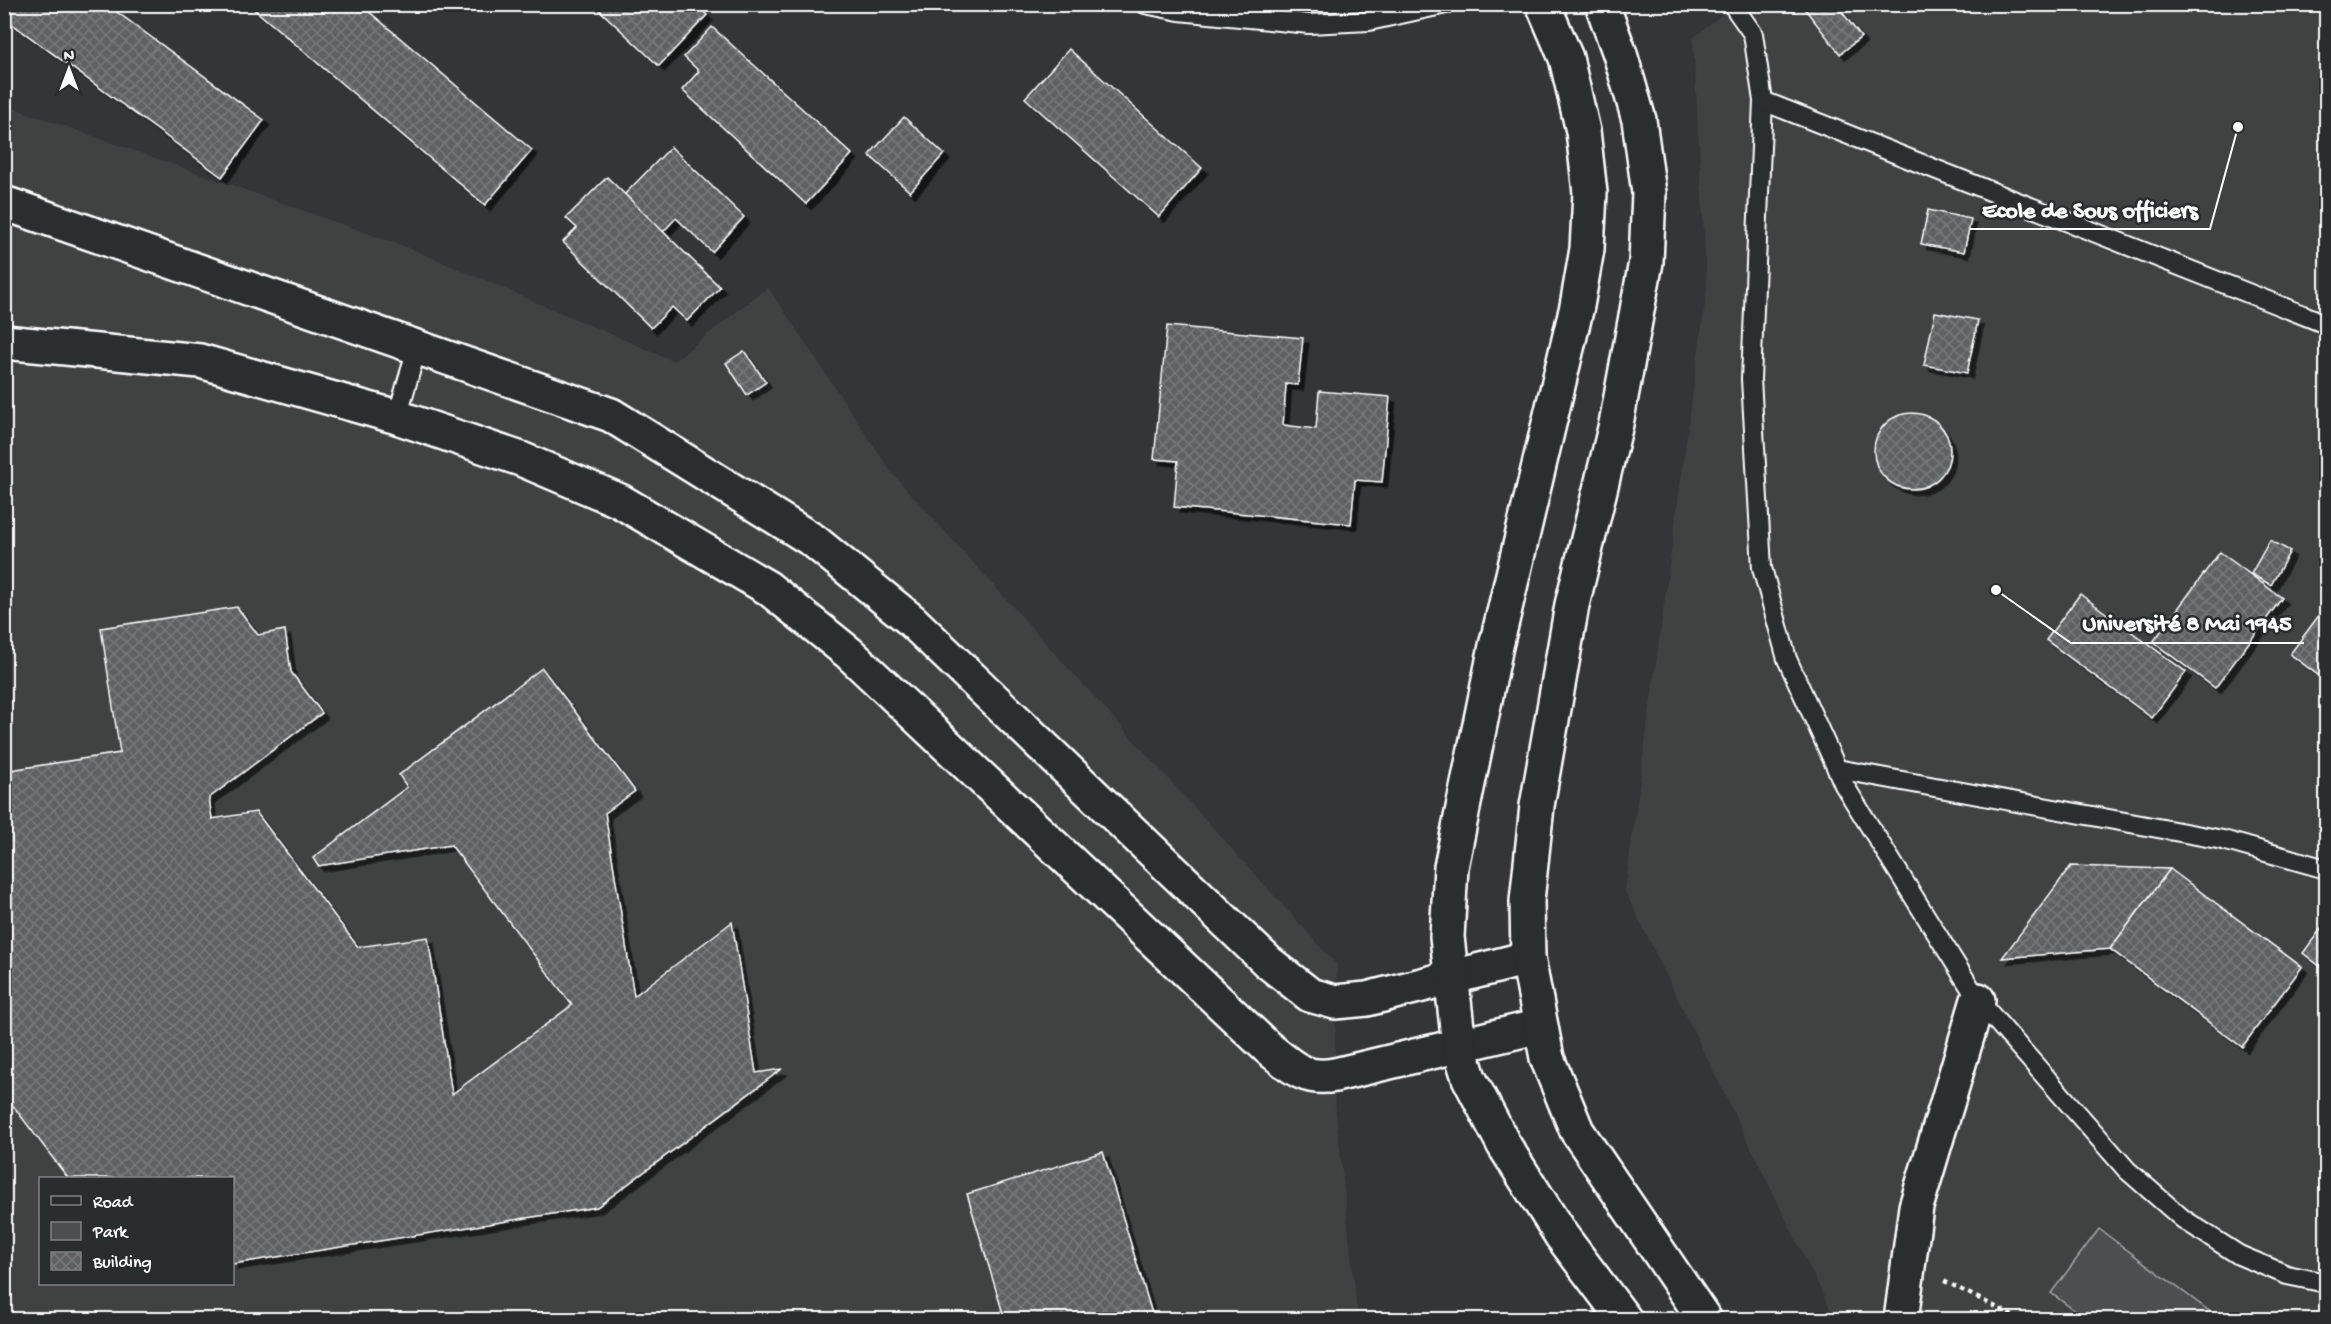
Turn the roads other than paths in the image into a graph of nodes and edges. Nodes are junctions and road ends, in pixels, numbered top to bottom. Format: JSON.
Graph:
{"nodes":[{"id":1,"x":1145,"y":4,"type":"edge"},
{"id":2,"x":1446,"y":4,"type":"edge"},
{"id":3,"x":1543,"y":4,"type":"edge"},
{"id":4,"x":1602,"y":4,"type":"edge"},
{"id":5,"x":1732,"y":4,"type":"edge"},
{"id":6,"x":1176,"y":8,"type":"edge"},
{"id":7,"x":1764,"y":100,"type":"junction"},
{"id":8,"x":4,"y":203,"type":"edge"},
{"id":9,"x":2326,"y":324,"type":"edge"},
{"id":10,"x":4,"y":342,"type":"edge"},
{"id":11,"x":417,"y":348,"type":"junction"},
{"id":12,"x":396,"y":417,"type":"junction"},
{"id":13,"x":1837,"y":770,"type":"junction"},
{"id":14,"x":2326,"y":869,"type":"edge"},
{"id":15,"x":1528,"y":958,"type":"junction"},
{"id":16,"x":1450,"y":978,"type":"junction"},
{"id":17,"x":1978,"y":1000,"type":"junction"},
{"id":18,"x":1540,"y":1026,"type":"junction"},
{"id":19,"x":1459,"y":1046,"type":"junction"},
{"id":20,"x":2326,"y":1283,"type":"edge"},
{"id":21,"x":1625,"y":1320,"type":"edge"},
{"id":22,"x":1705,"y":1320,"type":"edge"},
{"id":23,"x":1901,"y":1320,"type":"edge"}],
"edges":[{"from":1,"to":6,"type":"lane"},
{"from":2,"to":6,"type":"lane"},
{"from":3,"to":16,"type":"street"},
{"from":4,"to":15,"type":"street"},
{"from":5,"to":7,"type":"lane"},
{"from":7,"to":9,"type":"lane"},
{"from":7,"to":13,"type":"lane"},
{"from":8,"to":11,"type":"street"},
{"from":10,"to":12,"type":"street"},
{"from":11,"to":12,"type":"lane"},
{"from":11,"to":16,"type":"street"},
{"from":12,"to":19,"type":"street"},
{"from":13,"to":14,"type":"lane"},
{"from":13,"to":17,"type":"lane"},
{"from":15,"to":16,"type":"street"},
{"from":15,"to":18,"type":"street"},
{"from":16,"to":19,"type":"street"},
{"from":17,"to":20,"type":"lane"},
{"from":17,"to":23,"type":"street"},
{"from":18,"to":19,"type":"street"},
{"from":18,"to":22,"type":"street"},
{"from":19,"to":21,"type":"street"}]}
